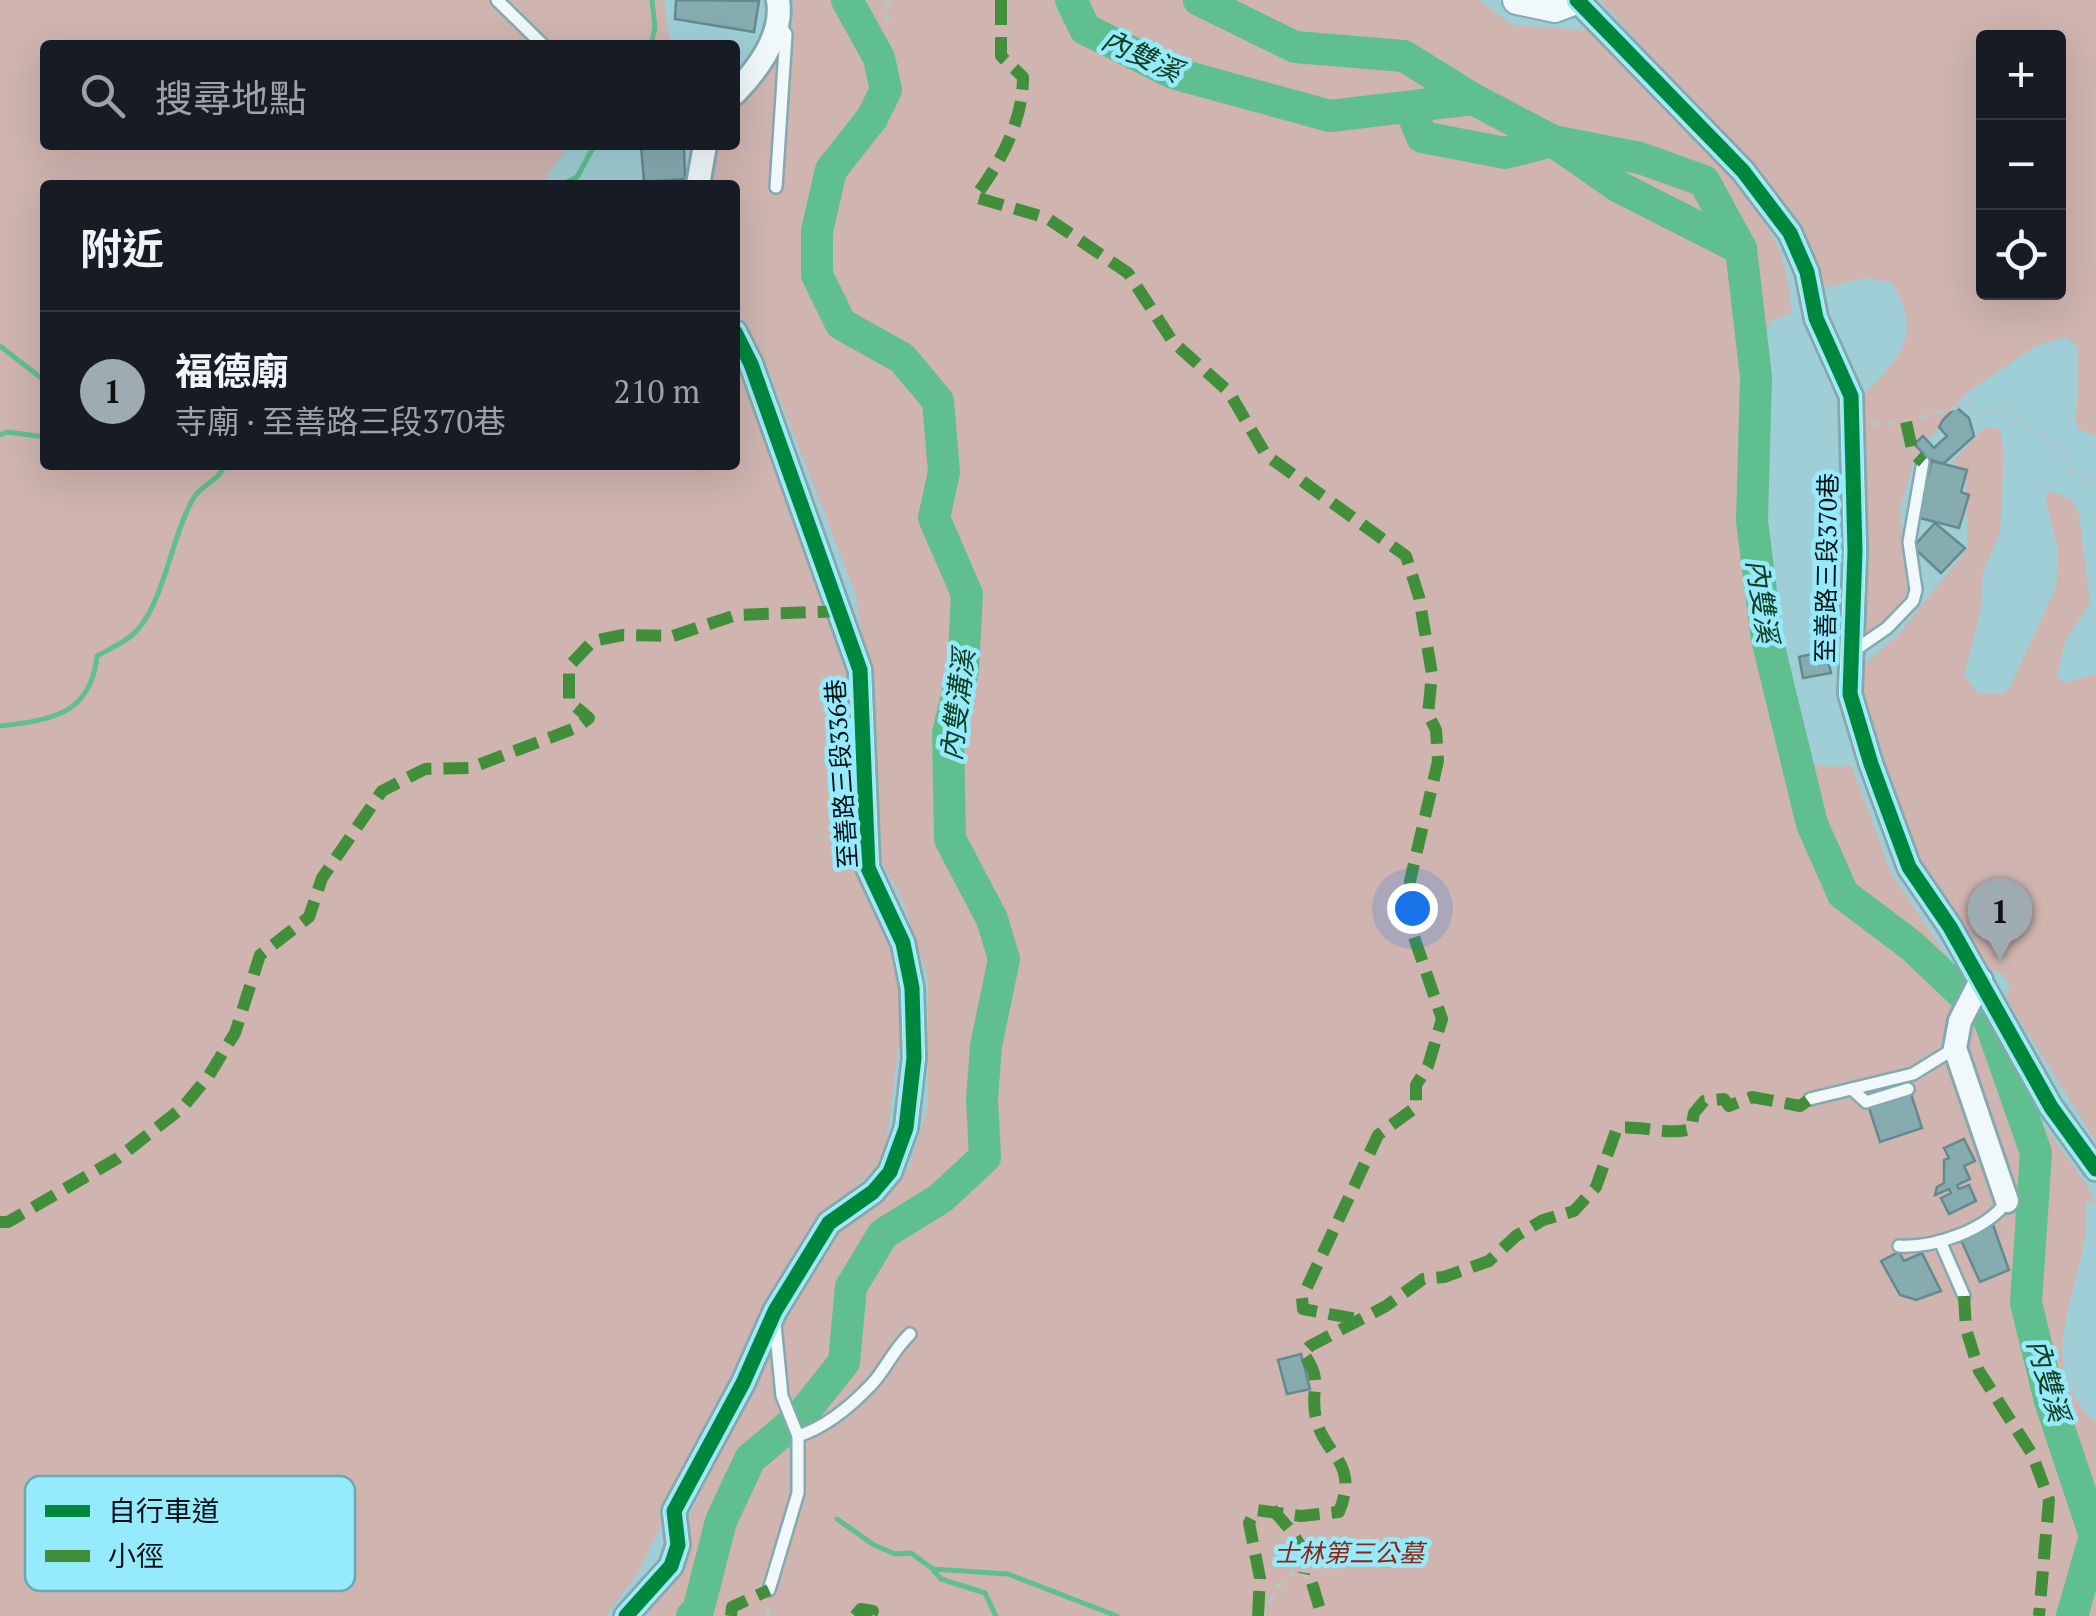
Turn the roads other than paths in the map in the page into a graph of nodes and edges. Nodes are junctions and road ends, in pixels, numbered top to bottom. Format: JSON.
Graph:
{"nodes":[{"id":1,"x":497,"y":0,"type":"edge"},
{"id":2,"x":778,"y":0,"type":"edge"},
{"id":3,"x":1517,"y":0,"type":"edge"},
{"id":4,"x":1576,"y":0,"type":"edge"},
{"id":5,"x":778,"y":24,"type":"junction"},
{"id":6,"x":537,"y":40,"type":"edge"},
{"id":7,"x":740,"y":88,"type":"edge"},
{"id":8,"x":704,"y":150,"type":"edge"},
{"id":9,"x":699,"y":180,"type":"edge"},
{"id":10,"x":776,"y":187,"type":"dead end"},
{"id":11,"x":740,"y":342,"type":"edge"},
{"id":12,"x":1923,"y":462,"type":"dead end"},
{"id":13,"x":1848,"y":654,"type":"junction"},
{"id":14,"x":1981,"y":980,"type":"junction"},
{"id":15,"x":1955,"y":1048,"type":"junction"},
{"id":16,"x":1908,"y":1089,"type":"dead end"},
{"id":17,"x":1852,"y":1090,"type":"junction"},
{"id":18,"x":1810,"y":1099,"type":"dead end"},
{"id":19,"x":2096,"y":1168,"type":"edge"},
{"id":20,"x":2007,"y":1201,"type":"joint"},
{"id":21,"x":1940,"y":1241,"type":"junction"},
{"id":22,"x":1899,"y":1246,"type":"dead end"},
{"id":23,"x":1964,"y":1296,"type":"dead end"},
{"id":24,"x":775,"y":1311,"type":"junction"},
{"id":25,"x":910,"y":1334,"type":"dead end"},
{"id":26,"x":798,"y":1436,"type":"junction"},
{"id":27,"x":769,"y":1590,"type":"dead end"},
{"id":28,"x":626,"y":1616,"type":"edge"}],
"edges":[{"from":1,"to":6,"type":"lane"},
{"from":2,"to":5,"type":"street"},
{"from":3,"to":4,"type":"street"},
{"from":4,"to":13,"type":"street","name":"至善路三段370巷"},
{"from":5,"to":7,"type":"street"},
{"from":5,"to":10,"type":"lane"},
{"from":8,"to":9,"type":"street"},
{"from":11,"to":24,"type":"street","name":"至善路三段336巷"},
{"from":12,"to":13,"type":"lane"},
{"from":13,"to":14,"type":"street","name":"至善路三段370巷"},
{"from":14,"to":15,"type":"street"},
{"from":14,"to":19,"type":"street","name":"至善路三段370巷"},
{"from":15,"to":17,"type":"lane"},
{"from":15,"to":20,"type":"street"},
{"from":16,"to":17,"type":"lane"},
{"from":17,"to":18,"type":"lane"},
{"from":20,"to":21,"type":"lane"},
{"from":21,"to":22,"type":"lane"},
{"from":21,"to":23,"type":"lane"},
{"from":24,"to":26,"type":"lane"},
{"from":24,"to":28,"type":"street","name":"至善路三段336巷"},
{"from":25,"to":26,"type":"lane"},
{"from":26,"to":27,"type":"lane"}]}
